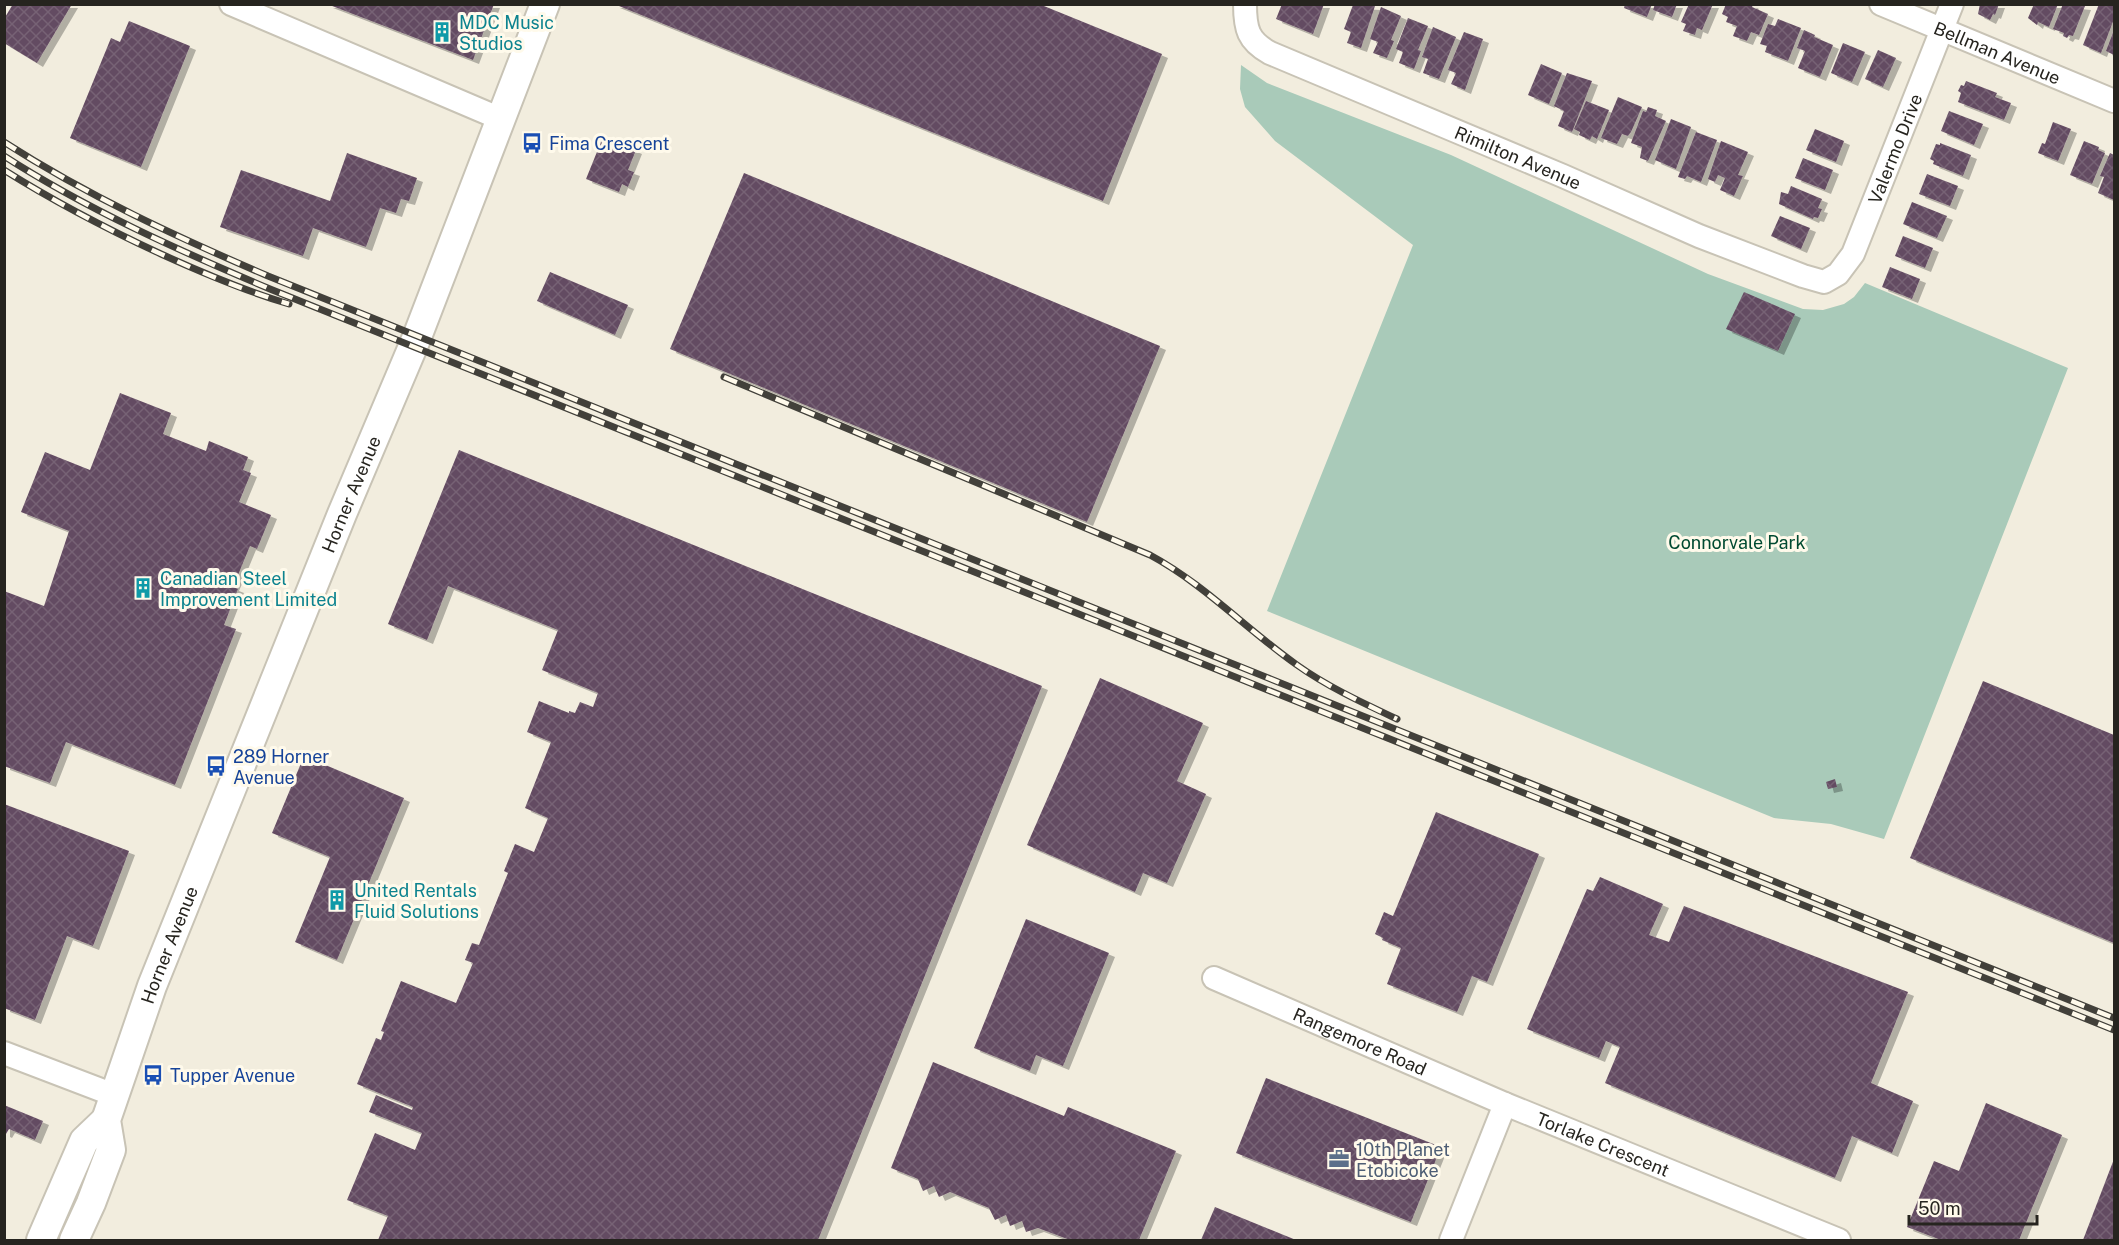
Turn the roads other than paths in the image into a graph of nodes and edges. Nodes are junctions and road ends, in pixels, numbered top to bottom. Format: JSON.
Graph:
{"nodes":[{"id":1,"x":231,"y":4,"type":"edge"},
{"id":2,"x":545,"y":4,"type":"edge"},
{"id":3,"x":1245,"y":4,"type":"edge"},
{"id":4,"x":1881,"y":4,"type":"edge"},
{"id":5,"x":1952,"y":4,"type":"edge"},
{"id":6,"x":1942,"y":29,"type":"junction"},
{"id":7,"x":2115,"y":101,"type":"edge"},
{"id":8,"x":501,"y":119,"type":"junction"},
{"id":9,"x":1824,"y":282,"type":"joint"},
{"id":10,"x":1214,"y":978,"type":"dead end"},
{"id":11,"x":4,"y":1053,"type":"edge"},
{"id":12,"x":1505,"y":1104,"type":"junction"},
{"id":13,"x":110,"y":1107,"type":"junction"},
{"id":14,"x":63,"y":1190,"type":"junction"},
{"id":15,"x":91,"y":1203,"type":"junction"},
{"id":16,"x":41,"y":1240,"type":"edge"},
{"id":17,"x":74,"y":1240,"type":"edge"},
{"id":18,"x":1451,"y":1240,"type":"edge"},
{"id":19,"x":1839,"y":1240,"type":"edge"}],
"edges":[{"from":1,"to":8,"type":"street"},
{"from":2,"to":8,"type":"main road","name":"Horner Avenue"},
{"from":3,"to":9,"type":"street","name":"Rimilton Avenue"},
{"from":4,"to":6,"type":"street","name":"Bellman Avenue"},
{"from":5,"to":6,"type":"street","name":"Valermo Drive"},
{"from":6,"to":7,"type":"street","name":"Bellman Avenue"},
{"from":6,"to":9,"type":"street","name":"Valermo Drive"},
{"from":8,"to":13,"type":"main road","name":"Horner Avenue"},
{"from":10,"to":12,"type":"street","name":"Rangemore Road"},
{"from":11,"to":13,"type":"street"},
{"from":12,"to":18,"type":"street"},
{"from":12,"to":19,"type":"street","name":"Torlake Crescent"},
{"from":13,"to":14,"type":"main road","name":"Horner Avenue"},
{"from":13,"to":15,"type":"main road","name":"Horner Avenue"},
{"from":14,"to":15,"type":"main road"},
{"from":14,"to":16,"type":"main road","name":"Horner Avenue"},
{"from":15,"to":17,"type":"main road","name":"Horner Avenue"}]}
